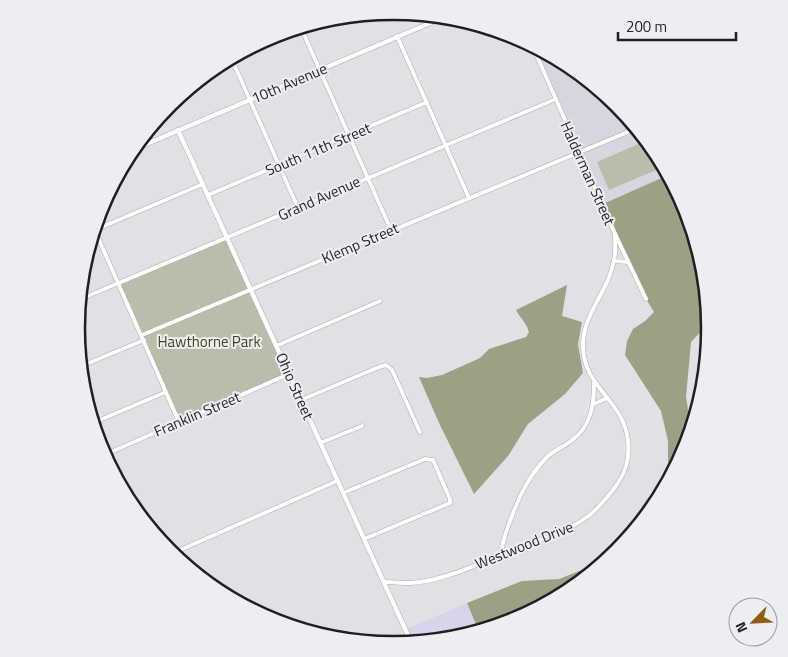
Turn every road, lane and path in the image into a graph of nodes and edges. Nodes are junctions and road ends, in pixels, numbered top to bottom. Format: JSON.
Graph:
{"nodes":[{"id":1,"x":431,"y":23,"type":"edge"},
{"id":2,"x":304,"y":34,"type":"edge"},
{"id":3,"x":398,"y":36,"type":"junction"},
{"id":4,"x":537,"y":55,"type":"edge"},
{"id":5,"x":234,"y":65,"type":"edge"},
{"id":6,"x":320,"y":70,"type":"junction"},
{"id":7,"x":556,"y":98,"type":"junction"},
{"id":8,"x":250,"y":100,"type":"junction"},
{"id":9,"x":427,"y":102,"type":"junction"},
{"id":10,"x":178,"y":130,"type":"junction"},
{"id":11,"x":630,"y":130,"type":"edge"},
{"id":12,"x":350,"y":135,"type":"junction"},
{"id":13,"x":147,"y":144,"type":"edge"},
{"id":14,"x":446,"y":144,"type":"junction"},
{"id":15,"x":579,"y":153,"type":"junction"},
{"id":16,"x":279,"y":166,"type":"junction"},
{"id":17,"x":368,"y":177,"type":"junction"},
{"id":18,"x":203,"y":184,"type":"junction"},
{"id":19,"x":208,"y":195,"type":"junction"},
{"id":20,"x":469,"y":198,"type":"junction"},
{"id":21,"x":298,"y":208,"type":"junction"},
{"id":22,"x":102,"y":228,"type":"edge"},
{"id":23,"x":391,"y":230,"type":"junction"},
{"id":24,"x":615,"y":234,"type":"junction"},
{"id":25,"x":99,"y":238,"type":"edge"},
{"id":26,"x":228,"y":238,"type":"junction"},
{"id":27,"x":614,"y":261,"type":"junction"},
{"id":28,"x":628,"y":262,"type":"junction"},
{"id":29,"x":119,"y":283,"type":"junction"},
{"id":30,"x":251,"y":289,"type":"junction"},
{"id":31,"x":87,"y":296,"type":"edge"},
{"id":32,"x":646,"y":299,"type":"dead end"},
{"id":33,"x":380,"y":301,"type":"dead end"},
{"id":34,"x":143,"y":338,"type":"junction"},
{"id":35,"x":276,"y":346,"type":"junction"},
{"id":36,"x":88,"y":364,"type":"edge"},
{"id":37,"x":289,"y":374,"type":"junction"},
{"id":38,"x":594,"y":383,"type":"junction"},
{"id":39,"x":166,"y":392,"type":"junction"},
{"id":40,"x":608,"y":398,"type":"junction"},
{"id":41,"x":301,"y":400,"type":"junction"},
{"id":42,"x":594,"y":404,"type":"junction"},
{"id":43,"x":100,"y":420,"type":"edge"},
{"id":44,"x":179,"y":422,"type":"junction"},
{"id":45,"x":362,"y":426,"type":"dead end"},
{"id":46,"x":420,"y":432,"type":"dead end"},
{"id":47,"x":320,"y":443,"type":"junction"},
{"id":48,"x":111,"y":452,"type":"edge"},
{"id":49,"x":337,"y":481,"type":"junction"},
{"id":50,"x":343,"y":493,"type":"junction"},
{"id":51,"x":364,"y":539,"type":"junction"},
{"id":52,"x":180,"y":550,"type":"edge"},
{"id":53,"x":502,"y":554,"type":"junction"},
{"id":54,"x":384,"y":582,"type":"junction"},
{"id":55,"x":408,"y":636,"type":"edge"}],
"edges":[{"from":1,"to":3,"type":"street","name":"10th Avenue"},
{"from":2,"to":6,"type":"street"},
{"from":3,"to":6,"type":"street","name":"10th Avenue"},
{"from":3,"to":9,"type":"street"},
{"from":4,"to":7,"type":"street","name":"Halderman Street"},
{"from":5,"to":8,"type":"street"},
{"from":6,"to":8,"type":"street","name":"10th Avenue"},
{"from":6,"to":12,"type":"street"},
{"from":7,"to":14,"type":"street","name":"Grand Avenue"},
{"from":7,"to":15,"type":"street","name":"Halderman Street"},
{"from":8,"to":10,"type":"street","name":"10th Avenue"},
{"from":8,"to":16,"type":"street"},
{"from":9,"to":12,"type":"street","name":"South 11th Street"},
{"from":9,"to":14,"type":"street"},
{"from":10,"to":13,"type":"street","name":"10th Avenue"},
{"from":10,"to":18,"type":"street","name":"Ohio Street"},
{"from":11,"to":15,"type":"street"},
{"from":12,"to":16,"type":"street","name":"South 11th Street"},
{"from":12,"to":17,"type":"street"},
{"from":14,"to":17,"type":"street","name":"Grand Avenue"},
{"from":14,"to":20,"type":"street"},
{"from":15,"to":20,"type":"street","name":"Klemp Street"},
{"from":15,"to":24,"type":"street","name":"Halderman Street"},
{"from":16,"to":19,"type":"street","name":"South 11th Street"},
{"from":16,"to":21,"type":"street"},
{"from":17,"to":21,"type":"street","name":"Grand Avenue"},
{"from":17,"to":23,"type":"street"},
{"from":18,"to":19,"type":"street","name":"Ohio Street"},
{"from":18,"to":22,"type":"street"},
{"from":19,"to":26,"type":"street","name":"Ohio Street"},
{"from":20,"to":23,"type":"street","name":"Klemp Street"},
{"from":21,"to":26,"type":"street","name":"Grand Avenue"},
{"from":23,"to":30,"type":"street","name":"Klemp Street"},
{"from":24,"to":27,"type":"street","name":"Westwood Drive"},
{"from":24,"to":28,"type":"street","name":"Halderman Street"},
{"from":25,"to":29,"type":"street"},
{"from":26,"to":29,"type":"street","name":"Grand Avenue"},
{"from":26,"to":30,"type":"street","name":"Ohio Street"},
{"from":27,"to":28,"type":"street"},
{"from":27,"to":38,"type":"street","name":"Westwood Drive"},
{"from":28,"to":32,"type":"street","name":"Halderman Street"},
{"from":29,"to":31,"type":"street","name":"Grand Avenue"},
{"from":29,"to":34,"type":"street"},
{"from":30,"to":34,"type":"street","name":"Klemp Street"},
{"from":30,"to":35,"type":"street","name":"Ohio Street"},
{"from":33,"to":35,"type":"street"},
{"from":34,"to":36,"type":"street","name":"Klemp Street"},
{"from":34,"to":39,"type":"street"},
{"from":35,"to":37,"type":"street","name":"Ohio Street"},
{"from":37,"to":41,"type":"street","name":"Ohio Street"},
{"from":37,"to":44,"type":"street","name":"Franklin Street"},
{"from":38,"to":40,"type":"street","name":"Westwood Drive"},
{"from":38,"to":42,"type":"street"},
{"from":39,"to":43,"type":"street"},
{"from":39,"to":44,"type":"street"},
{"from":40,"to":42,"type":"street"},
{"from":40,"to":53,"type":"street","name":"Westwood Drive"},
{"from":41,"to":46,"type":"street"},
{"from":41,"to":47,"type":"street","name":"Ohio Street"},
{"from":42,"to":53,"type":"street"},
{"from":44,"to":48,"type":"street","name":"Franklin Street"},
{"from":45,"to":47,"type":"street"},
{"from":47,"to":49,"type":"street","name":"Ohio Street"},
{"from":49,"to":50,"type":"street","name":"Ohio Street"},
{"from":49,"to":52,"type":"street"},
{"from":50,"to":51,"type":"street","name":"Ohio Street"},
{"from":50,"to":51,"type":"street"},
{"from":51,"to":54,"type":"street","name":"Ohio Street"},
{"from":53,"to":54,"type":"street","name":"Westwood Drive"},
{"from":54,"to":55,"type":"street","name":"Ohio Street"}]}
